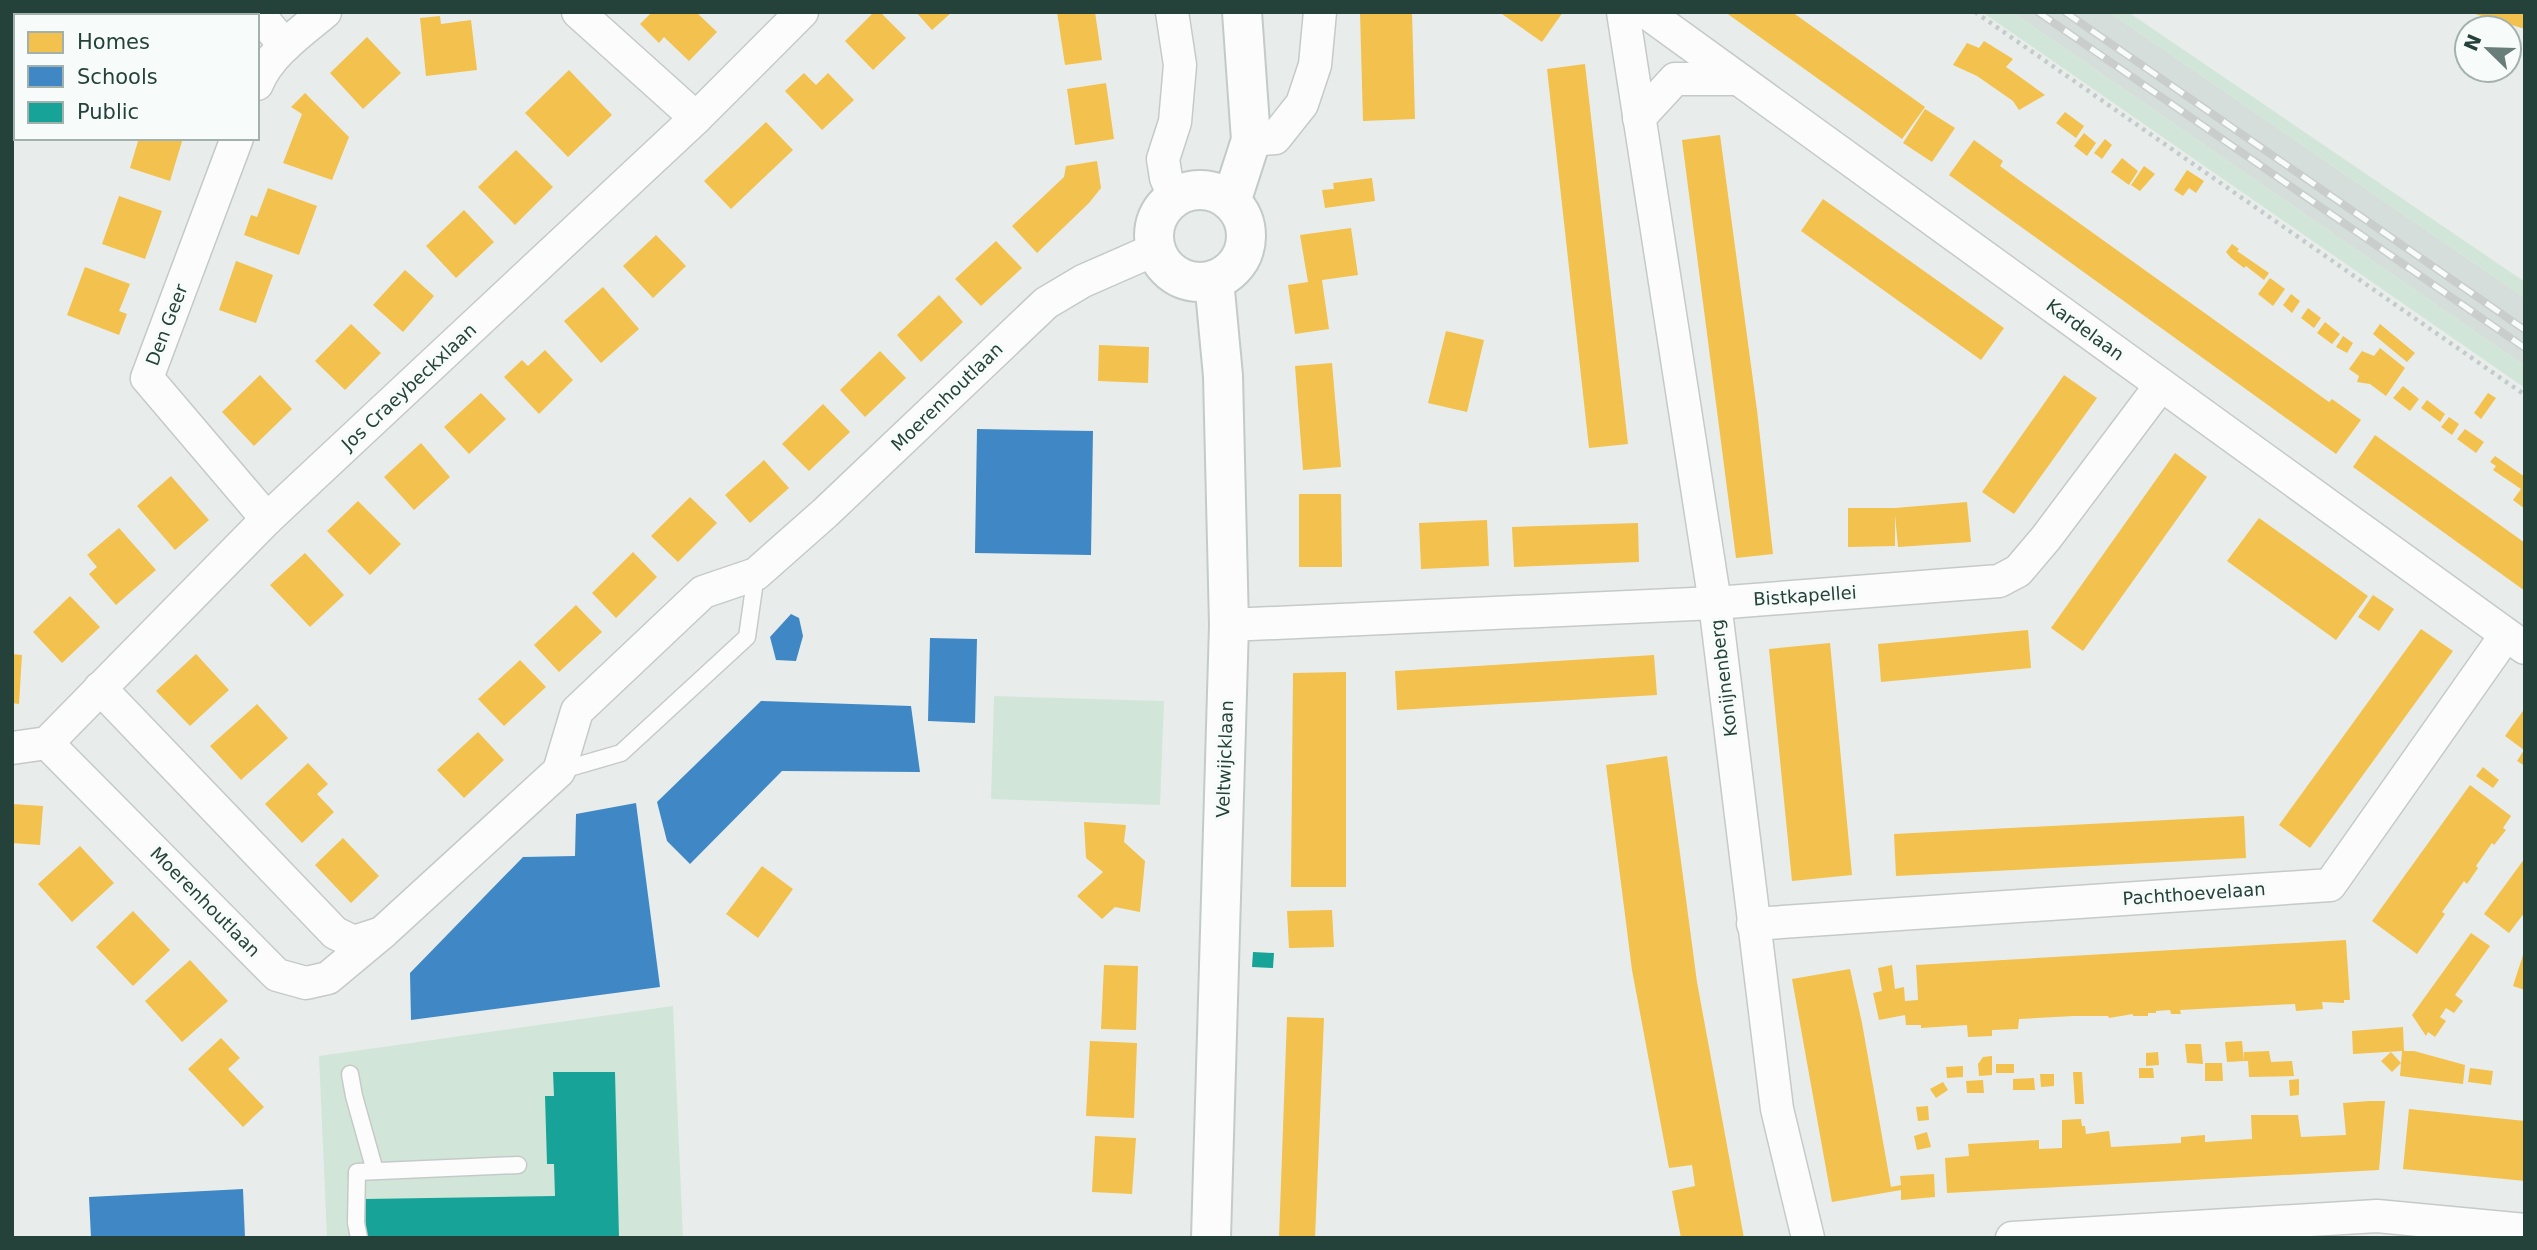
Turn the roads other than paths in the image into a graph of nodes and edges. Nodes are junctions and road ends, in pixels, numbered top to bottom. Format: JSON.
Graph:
{"nodes":[{"id":1,"x":325,"y":12,"type":"edge"},
{"id":2,"x":578,"y":12,"type":"edge"},
{"id":3,"x":802,"y":12,"type":"edge"},
{"id":4,"x":1172,"y":12,"type":"edge"},
{"id":5,"x":1242,"y":12,"type":"edge"},
{"id":6,"x":1320,"y":12,"type":"edge"},
{"id":7,"x":1623,"y":12,"type":"edge"},
{"id":8,"x":1646,"y":12,"type":"edge"},
{"id":9,"x":259,"y":14,"type":"edge"},
{"id":10,"x":285,"y":46,"type":"junction"},
{"id":11,"x":259,"y":79,"type":"edge"},
{"id":12,"x":1736,"y":79,"type":"junction"},
{"id":13,"x":1247,"y":83,"type":"junction"},
{"id":14,"x":696,"y":118,"type":"junction"},
{"id":15,"x":1639,"y":118,"type":"junction"},
{"id":16,"x":236,"y":140,"type":"edge"},
{"id":17,"x":1251,"y":140,"type":"junction"},
{"id":18,"x":1203,"y":197,"type":"junction"},
{"id":19,"x":1156,"y":248,"type":"junction"},
{"id":20,"x":1214,"y":280,"type":"junction"},
{"id":21,"x":2161,"y":385,"type":"junction"},
{"id":22,"x":267,"y":519,"type":"junction"},
{"id":23,"x":756,"y":573,"type":"junction"},
{"id":24,"x":1715,"y":603,"type":"junction"},
{"id":25,"x":1228,"y":625,"type":"junction"},
{"id":26,"x":2516,"y":642,"type":"edge"},
{"id":27,"x":100,"y":688,"type":"junction"},
{"id":28,"x":47,"y":743,"type":"junction"},
{"id":29,"x":12,"y":748,"type":"edge"},
{"id":30,"x":559,"y":771,"type":"junction"},
{"id":31,"x":1753,"y":924,"type":"junction"},
{"id":32,"x":382,"y":933,"type":"junction"},
{"id":33,"x":350,"y":1074,"type":"dead end"},
{"id":34,"x":517,"y":1166,"type":"dead end"},
{"id":35,"x":375,"y":1171,"type":"junction"},
{"id":36,"x":2525,"y":1230,"type":"edge"},
{"id":37,"x":359,"y":1238,"type":"edge"},
{"id":38,"x":1211,"y":1238,"type":"edge"},
{"id":39,"x":1808,"y":1238,"type":"edge"},
{"id":40,"x":2012,"y":1238,"type":"edge"}],
"edges":[{"from":1,"to":10,"type":"street"},
{"from":2,"to":14,"type":"street"},
{"from":3,"to":14,"type":"street","name":"Jos Craeybeckxlaan"},
{"from":4,"to":18,"type":"street"},
{"from":5,"to":13,"type":"street"},
{"from":6,"to":17,"type":"street"},
{"from":7,"to":15,"type":"street","name":"Konijnenberg"},
{"from":8,"to":12,"type":"street","name":"Kardelaan"},
{"from":9,"to":10,"type":"street"},
{"from":10,"to":11,"type":"street"},
{"from":12,"to":15,"type":"street"},
{"from":12,"to":21,"type":"street","name":"Kardelaan"},
{"from":13,"to":17,"type":"street"},
{"from":13,"to":18,"type":"street"},
{"from":14,"to":22,"type":"street","name":"Jos Craeybeckxlaan"},
{"from":15,"to":24,"type":"street","name":"Konijnenberg"},
{"from":16,"to":22,"type":"street","name":"Den Geer"},
{"from":17,"to":18,"type":"street"},
{"from":18,"to":19,"type":"street"},
{"from":18,"to":20,"type":"street"},
{"from":19,"to":20,"type":"street"},
{"from":19,"to":23,"type":"street","name":"Moerenhoutlaan"},
{"from":20,"to":25,"type":"street","name":"Veltwijcklaan"},
{"from":21,"to":24,"type":"street","name":"Bistkapellei"},
{"from":21,"to":26,"type":"street","name":"Kardelaan"},
{"from":22,"to":27,"type":"street","name":"Jos Craeybeckxlaan"},
{"from":23,"to":30,"type":"street","name":"Moerenhoutlaan"},
{"from":23,"to":30,"type":"lane","name":"Moerenhoutlaan"},
{"from":24,"to":25,"type":"street","name":"Bistkapellei"},
{"from":24,"to":31,"type":"street","name":"Konijnenberg"},
{"from":25,"to":38,"type":"street","name":"Veltwijcklaan"},
{"from":26,"to":31,"type":"street","name":"Pachthoevelaan"},
{"from":27,"to":28,"type":"street","name":"Jos Craeybeckxlaan"},
{"from":27,"to":32,"type":"street"},
{"from":28,"to":29,"type":"street"},
{"from":28,"to":32,"type":"street","name":"Moerenhoutlaan"},
{"from":30,"to":32,"type":"street","name":"Moerenhoutlaan"},
{"from":31,"to":39,"type":"street","name":"Konijnenberg"},
{"from":33,"to":35,"type":"lane"},
{"from":34,"to":35,"type":"lane"},
{"from":35,"to":37,"type":"lane"},
{"from":36,"to":40,"type":"street"}]}
